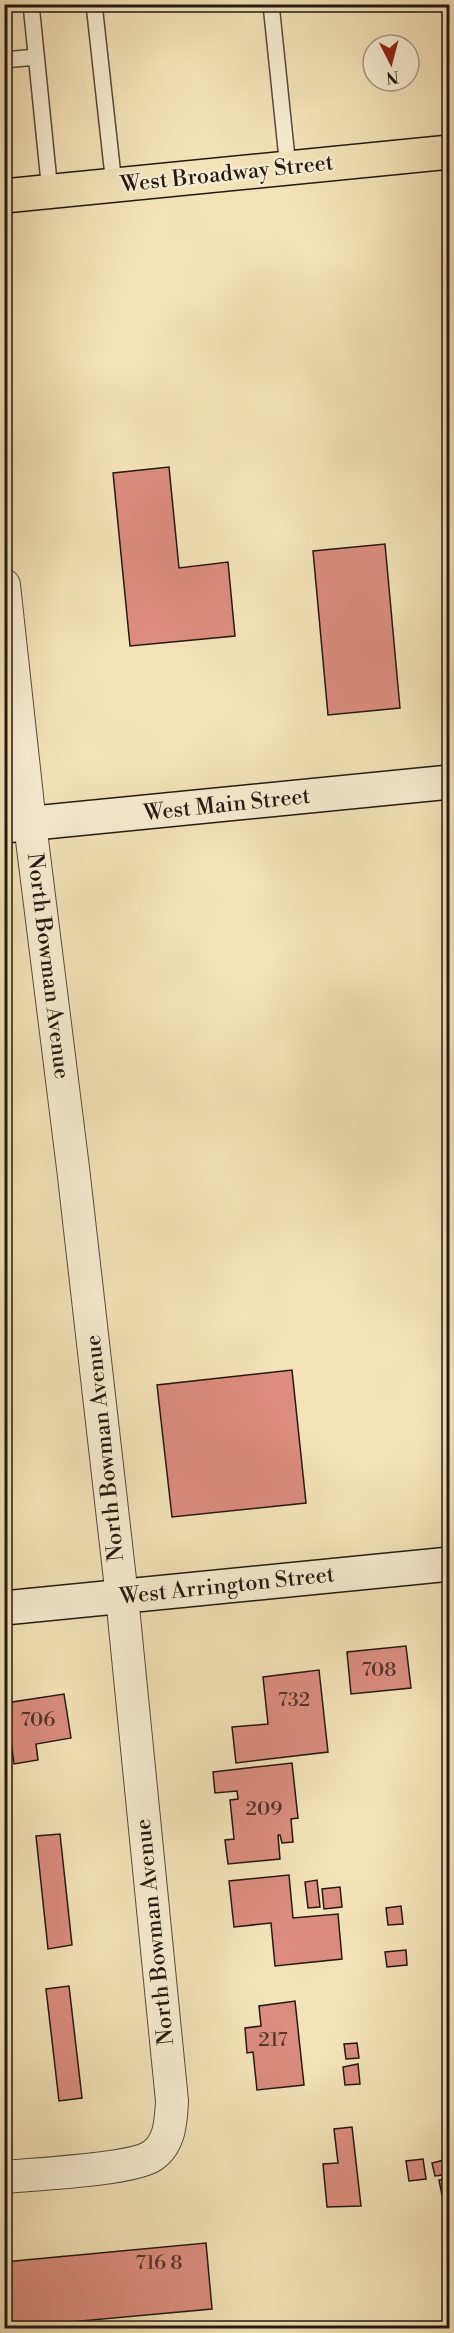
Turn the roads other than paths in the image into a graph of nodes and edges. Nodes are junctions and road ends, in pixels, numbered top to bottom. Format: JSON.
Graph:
{"nodes":[{"id":1,"x":31,"y":4,"type":"edge"},
{"id":2,"x":94,"y":4,"type":"edge"},
{"id":3,"x":271,"y":4,"type":"edge"},
{"id":4,"x":36,"y":57,"type":"junction"},
{"id":5,"x":4,"y":60,"type":"edge"},
{"id":6,"x":450,"y":152,"type":"edge"},
{"id":7,"x":288,"y":168,"type":"junction"},
{"id":8,"x":114,"y":185,"type":"junction"},
{"id":9,"x":50,"y":192,"type":"junction"},
{"id":10,"x":4,"y":196,"type":"edge"},
{"id":11,"x":4,"y":585,"type":"edge"},
{"id":12,"x":450,"y":782,"type":"edge"},
{"id":13,"x":17,"y":825,"type":"edge"},
{"id":14,"x":450,"y":1564,"type":"edge"},
{"id":15,"x":122,"y":1597,"type":"junction"},
{"id":16,"x":4,"y":1608,"type":"edge"},
{"id":17,"x":4,"y":2177,"type":"edge"}],
"edges":[{"from":1,"to":4,"type":"lane"},
{"from":2,"to":8,"type":"lane"},
{"from":3,"to":7,"type":"lane"},
{"from":4,"to":5,"type":"lane"},
{"from":4,"to":9,"type":"lane"},
{"from":6,"to":7,"type":"main road","name":"West Broadway Street"},
{"from":7,"to":8,"type":"main road","name":"West Broadway Street"},
{"from":8,"to":9,"type":"main road","name":"West Broadway Street"},
{"from":9,"to":10,"type":"main road","name":"West Broadway Street"},
{"from":11,"to":13,"type":"street","name":"North Bowman Avenue"},
{"from":12,"to":13,"type":"street","name":"West Main Street"},
{"from":13,"to":15,"type":"street","name":"North Bowman Avenue"},
{"from":14,"to":15,"type":"street","name":"West Arrington Street"},
{"from":15,"to":16,"type":"street","name":"West Arrington Street"},
{"from":15,"to":17,"type":"street","name":"North Bowman Avenue"}]}
